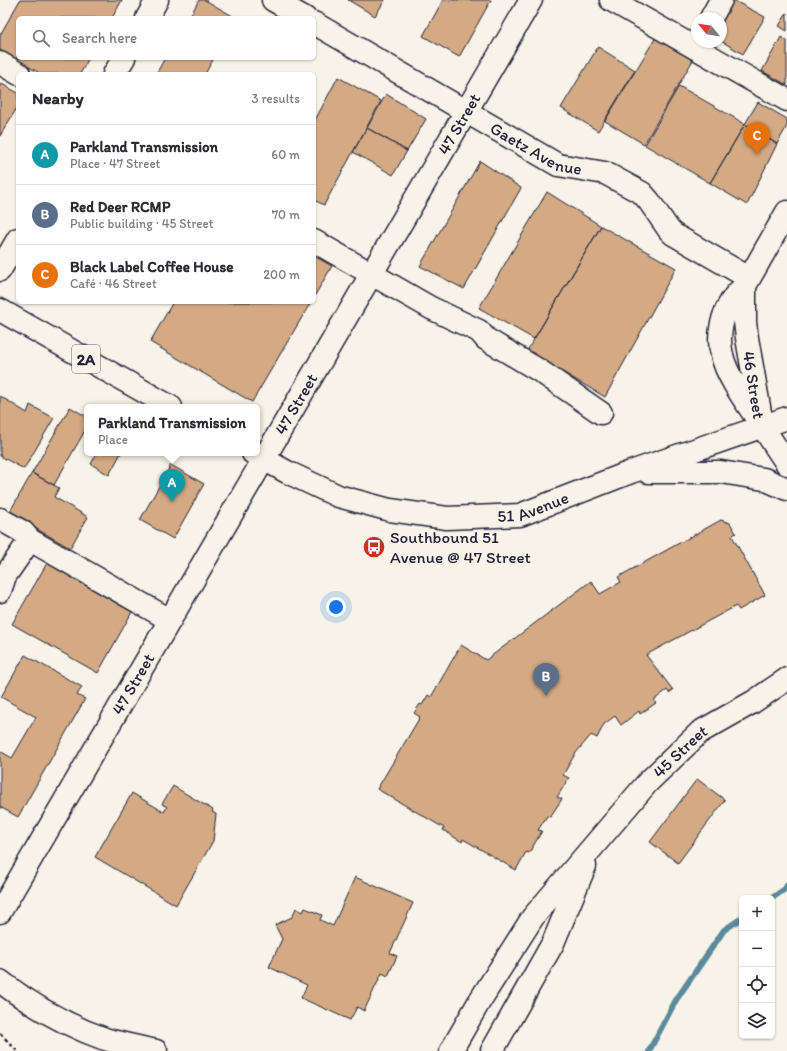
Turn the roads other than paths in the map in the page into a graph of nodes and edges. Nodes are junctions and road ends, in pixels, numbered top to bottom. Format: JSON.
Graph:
{"nodes":[{"id":1,"x":157,"y":0,"type":"edge"},
{"id":2,"x":273,"y":0,"type":"edge"},
{"id":3,"x":531,"y":0,"type":"edge"},
{"id":4,"x":611,"y":0,"type":"edge"},
{"id":5,"x":721,"y":0,"type":"edge"},
{"id":6,"x":714,"y":12,"type":"edge"},
{"id":7,"x":148,"y":16,"type":"edge"},
{"id":8,"x":301,"y":16,"type":"edge"},
{"id":9,"x":316,"y":24,"type":"edge"},
{"id":10,"x":691,"y":42,"type":"edge"},
{"id":11,"x":702,"y":48,"type":"edge"},
{"id":12,"x":123,"y":60,"type":"edge"},
{"id":13,"x":0,"y":63,"type":"edge"},
{"id":14,"x":16,"y":72,"type":"edge"},
{"id":15,"x":115,"y":72,"type":"edge"},
{"id":16,"x":787,"y":100,"type":"edge"},
{"id":17,"x":466,"y":112,"type":"junction"},
{"id":18,"x":787,"y":212,"type":"edge"},
{"id":19,"x":16,"y":242,"type":"edge"},
{"id":20,"x":316,"y":242,"type":"edge"},
{"id":21,"x":0,"y":270,"type":"edge"},
{"id":22,"x":372,"y":274,"type":"junction"},
{"id":23,"x":747,"y":282,"type":"junction"},
{"id":24,"x":0,"y":310,"type":"edge"},
{"id":25,"x":166,"y":404,"type":"edge"},
{"id":26,"x":601,"y":413,"type":"dead end"},
{"id":27,"x":787,"y":418,"type":"edge"},
{"id":28,"x":762,"y":426,"type":"junction"},
{"id":29,"x":260,"y":453,"type":"edge"},
{"id":30,"x":258,"y":456,"type":"edge"},
{"id":31,"x":787,"y":464,"type":"edge"},
{"id":32,"x":631,"y":472,"type":"junction"},
{"id":33,"x":787,"y":489,"type":"edge"},
{"id":34,"x":0,"y":519,"type":"edge"},
{"id":35,"x":30,"y":540,"type":"junction"},
{"id":36,"x":0,"y":591,"type":"edge"},
{"id":37,"x":170,"y":620,"type":"junction"},
{"id":38,"x":787,"y":679,"type":"edge"},
{"id":39,"x":593,"y":846,"type":"junction"},
{"id":40,"x":0,"y":912,"type":"edge"},
{"id":41,"x":0,"y":981,"type":"edge"},
{"id":42,"x":156,"y":1051,"type":"edge"},
{"id":43,"x":451,"y":1051,"type":"edge"},
{"id":44,"x":492,"y":1051,"type":"edge"}],
"edges":[{"from":1,"to":7,"type":"street"},
{"from":2,"to":8,"type":"street"},
{"from":3,"to":17,"type":"street","name":"47 Street"},
{"from":4,"to":10,"type":"street"},
{"from":5,"to":6,"type":"street"},
{"from":9,"to":17,"type":"street","name":"Gaetz Avenue"},
{"from":11,"to":16,"type":"street"},
{"from":12,"to":15,"type":"street"},
{"from":13,"to":14,"type":"street"},
{"from":17,"to":22,"type":"street","name":"47 Street"},
{"from":17,"to":23,"type":"street","name":"Gaetz Avenue"},
{"from":18,"to":23,"type":"street"},
{"from":19,"to":21,"type":"street"},
{"from":20,"to":22,"type":"street"},
{"from":22,"to":26,"type":"street"},
{"from":22,"to":29,"type":"street","name":"47 Street"},
{"from":23,"to":28,"type":"street","name":"46 Street"},
{"from":24,"to":25,"type":"street","number":"2A"},
{"from":27,"to":28,"type":"street","name":"51 Avenue"},
{"from":28,"to":31,"type":"street"},
{"from":28,"to":32,"type":"street","name":"51 Avenue"},
{"from":30,"to":32,"type":"street","name":"51 Avenue"},
{"from":30,"to":37,"type":"street","name":"47 Street"},
{"from":32,"to":33,"type":"street"},
{"from":34,"to":35,"type":"street"},
{"from":35,"to":36,"type":"street"},
{"from":35,"to":37,"type":"street"},
{"from":37,"to":40,"type":"street","name":"47 Street"},
{"from":38,"to":39,"type":"street","name":"45 Street"},
{"from":39,"to":43,"type":"street","name":"45 Street"},
{"from":39,"to":44,"type":"street","name":"45 Street"},
{"from":41,"to":42,"type":"street"}]}
